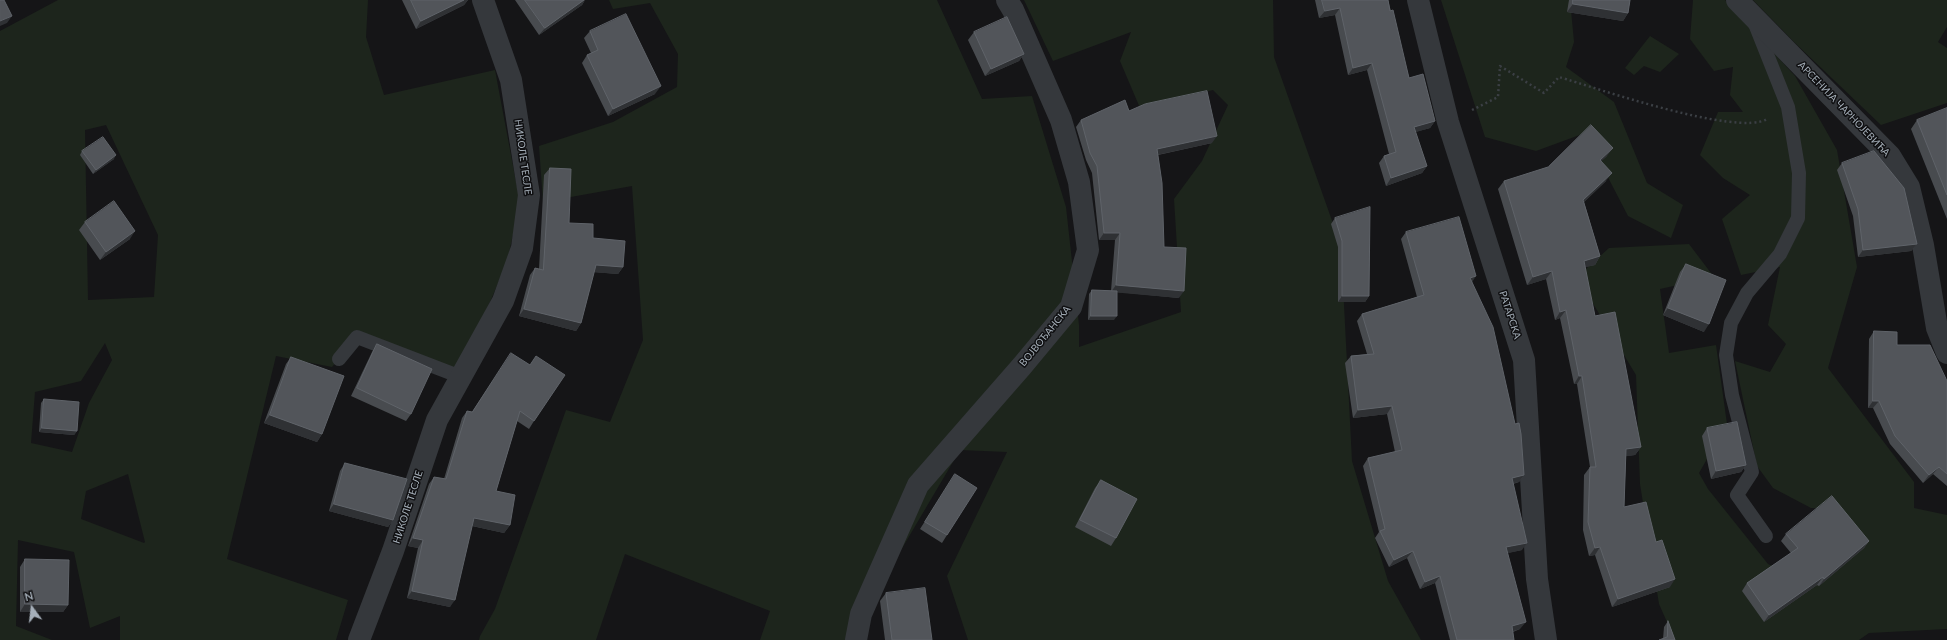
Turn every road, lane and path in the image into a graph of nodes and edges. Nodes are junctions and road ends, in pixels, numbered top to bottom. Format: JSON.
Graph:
{"nodes":[{"id":1,"x":483,"y":0,"type":"edge"},
{"id":2,"x":1006,"y":0,"type":"edge"},
{"id":3,"x":1418,"y":0,"type":"edge"},
{"id":4,"x":1737,"y":0,"type":"edge"},
{"id":5,"x":1752,"y":16,"type":"junction"},
{"id":6,"x":1788,"y":107,"type":"junction"},
{"id":7,"x":1448,"y":122,"type":"junction"},
{"id":8,"x":1947,"y":353,"type":"edge"},
{"id":9,"x":338,"y":359,"type":"dead end"},
{"id":10,"x":461,"y":377,"type":"junction"},
{"id":11,"x":1766,"y":536,"type":"dead end"},
{"id":12,"x":359,"y":640,"type":"edge"},
{"id":13,"x":856,"y":640,"type":"edge"},
{"id":14,"x":1546,"y":640,"type":"edge"}],
"edges":[{"from":1,"to":10,"type":"street","name":"НИКОЛЕ ТЕСЛЕ"},
{"from":2,"to":13,"type":"street","name":"ВОЈВОЂАНСКА"},
{"from":3,"to":7,"type":"street","name":"РАТАРСКА"},
{"from":4,"to":5,"type":"street","name":"АРСЕНИЈА ЧАРНОЈЕВИЋА"},
{"from":5,"to":6,"type":"lane"},
{"from":5,"to":8,"type":"street","name":"АРСЕНИЈА ЧАРНОЈЕВИЋА"},
{"from":6,"to":7,"type":"path"},
{"from":6,"to":11,"type":"lane"},
{"from":7,"to":14,"type":"street","name":"РАТАРСКА"},
{"from":9,"to":10,"type":"lane"},
{"from":10,"to":12,"type":"street","name":"НИКОЛЕ ТЕСЛЕ"}]}
